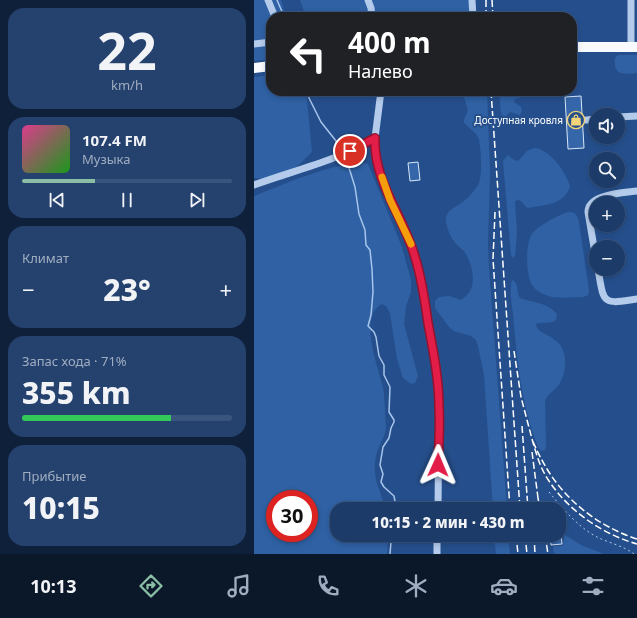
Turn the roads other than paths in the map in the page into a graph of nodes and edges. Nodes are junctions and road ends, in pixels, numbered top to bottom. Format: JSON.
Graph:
{"nodes":[{"id":1,"x":268,"y":0,"type":"edge"},
{"id":2,"x":368,"y":0,"type":"edge"},
{"id":3,"x":472,"y":0,"type":"edge"},
{"id":4,"x":631,"y":0,"type":"edge"},
{"id":5,"x":273,"y":12,"type":"edge"},
{"id":6,"x":371,"y":12,"type":"edge"},
{"id":7,"x":473,"y":12,"type":"edge"},
{"id":8,"x":266,"y":43,"type":"edge"},
{"id":9,"x":254,"y":44,"type":"edge"},
{"id":10,"x":577,"y":47,"type":"edge"},
{"id":11,"x":634,"y":47,"type":"edge"},
{"id":12,"x":266,"y":67,"type":"edge"},
{"id":13,"x":254,"y":68,"type":"edge"},
{"id":14,"x":380,"y":96,"type":"edge"},
{"id":15,"x":637,"y":116,"type":"edge"},
{"id":16,"x":625,"y":117,"type":"edge"},
{"id":17,"x":375,"y":138,"type":"junction"},
{"id":18,"x":254,"y":185,"type":"edge"},
{"id":19,"x":637,"y":191,"type":"edge"},
{"id":20,"x":593,"y":240,"type":"edge"},
{"id":21,"x":599,"y":276,"type":"edge"},
{"id":22,"x":637,"y":298,"type":"edge"},
{"id":23,"x":438,"y":502,"type":"edge"},
{"id":24,"x":437,"y":542,"type":"edge"},
{"id":25,"x":437,"y":554,"type":"edge"}],
"edges":[{"from":1,"to":5,"type":"street"},
{"from":2,"to":6,"type":"street"},
{"from":3,"to":7,"type":"street"},
{"from":4,"to":11,"type":"street"},
{"from":8,"to":9,"type":"street"},
{"from":10,"to":11,"type":"main road"},
{"from":12,"to":13,"type":"main road"},
{"from":14,"to":17,"type":"street"},
{"from":15,"to":16,"type":"street"},
{"from":17,"to":18,"type":"street"},
{"from":17,"to":23,"type":"street"},
{"from":19,"to":20,"type":"street"},
{"from":21,"to":22,"type":"street"},
{"from":24,"to":25,"type":"street"}]}
